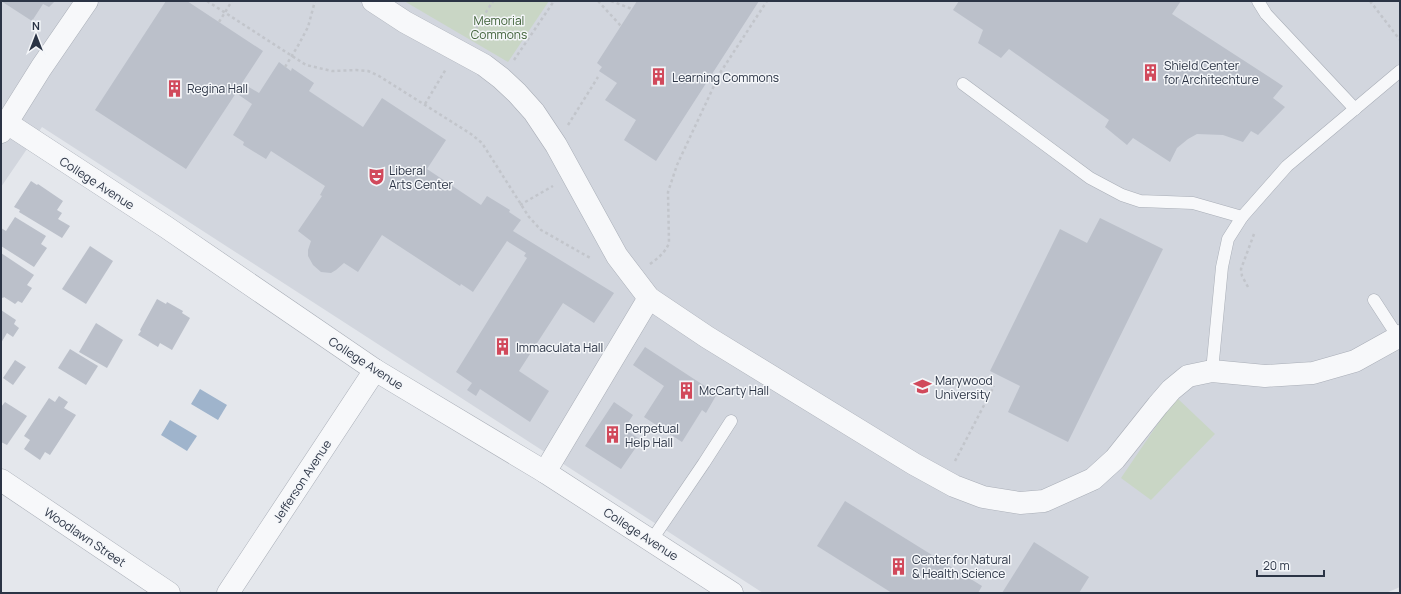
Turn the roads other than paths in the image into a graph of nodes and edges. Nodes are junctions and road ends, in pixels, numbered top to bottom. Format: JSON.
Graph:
{"nodes":[{"id":1,"x":87,"y":1,"type":"edge"},
{"id":2,"x":373,"y":1,"type":"edge"},
{"id":3,"x":1258,"y":1,"type":"edge"},
{"id":4,"x":1400,"y":71,"type":"edge"},
{"id":5,"x":963,"y":84,"type":"dead end"},
{"id":6,"x":1355,"y":108,"type":"junction"},
{"id":7,"x":4,"y":128,"type":"edge"},
{"id":8,"x":1242,"y":217,"type":"junction"},
{"id":9,"x":649,"y":298,"type":"junction"},
{"id":10,"x":1374,"y":300,"type":"dead end"},
{"id":11,"x":1399,"y":338,"type":"edge"},
{"id":12,"x":375,"y":370,"type":"junction"},
{"id":13,"x":1212,"y":371,"type":"junction"},
{"id":14,"x":731,"y":421,"type":"dead end"},
{"id":15,"x":545,"y":472,"type":"junction"},
{"id":16,"x":1,"y":480,"type":"edge"},
{"id":17,"x":651,"y":541,"type":"junction"},
{"id":18,"x":169,"y":593,"type":"edge"},
{"id":19,"x":228,"y":593,"type":"edge"},
{"id":20,"x":732,"y":593,"type":"edge"}],
"edges":[{"from":1,"to":7,"type":"street"},
{"from":2,"to":9,"type":"street"},
{"from":3,"to":6,"type":"lane"},
{"from":4,"to":6,"type":"lane"},
{"from":5,"to":8,"type":"lane"},
{"from":6,"to":8,"type":"lane"},
{"from":7,"to":12,"type":"street","name":"College Avenue"},
{"from":8,"to":13,"type":"lane"},
{"from":9,"to":13,"type":"street"},
{"from":9,"to":15,"type":"street"},
{"from":10,"to":11,"type":"lane"},
{"from":11,"to":13,"type":"street"},
{"from":12,"to":15,"type":"street","name":"College Avenue"},
{"from":12,"to":19,"type":"street","name":"Jefferson Avenue"},
{"from":14,"to":17,"type":"lane"},
{"from":15,"to":17,"type":"street","name":"College Avenue"},
{"from":16,"to":18,"type":"street","name":"Woodlawn Street"},
{"from":17,"to":20,"type":"street","name":"College Avenue"}]}
